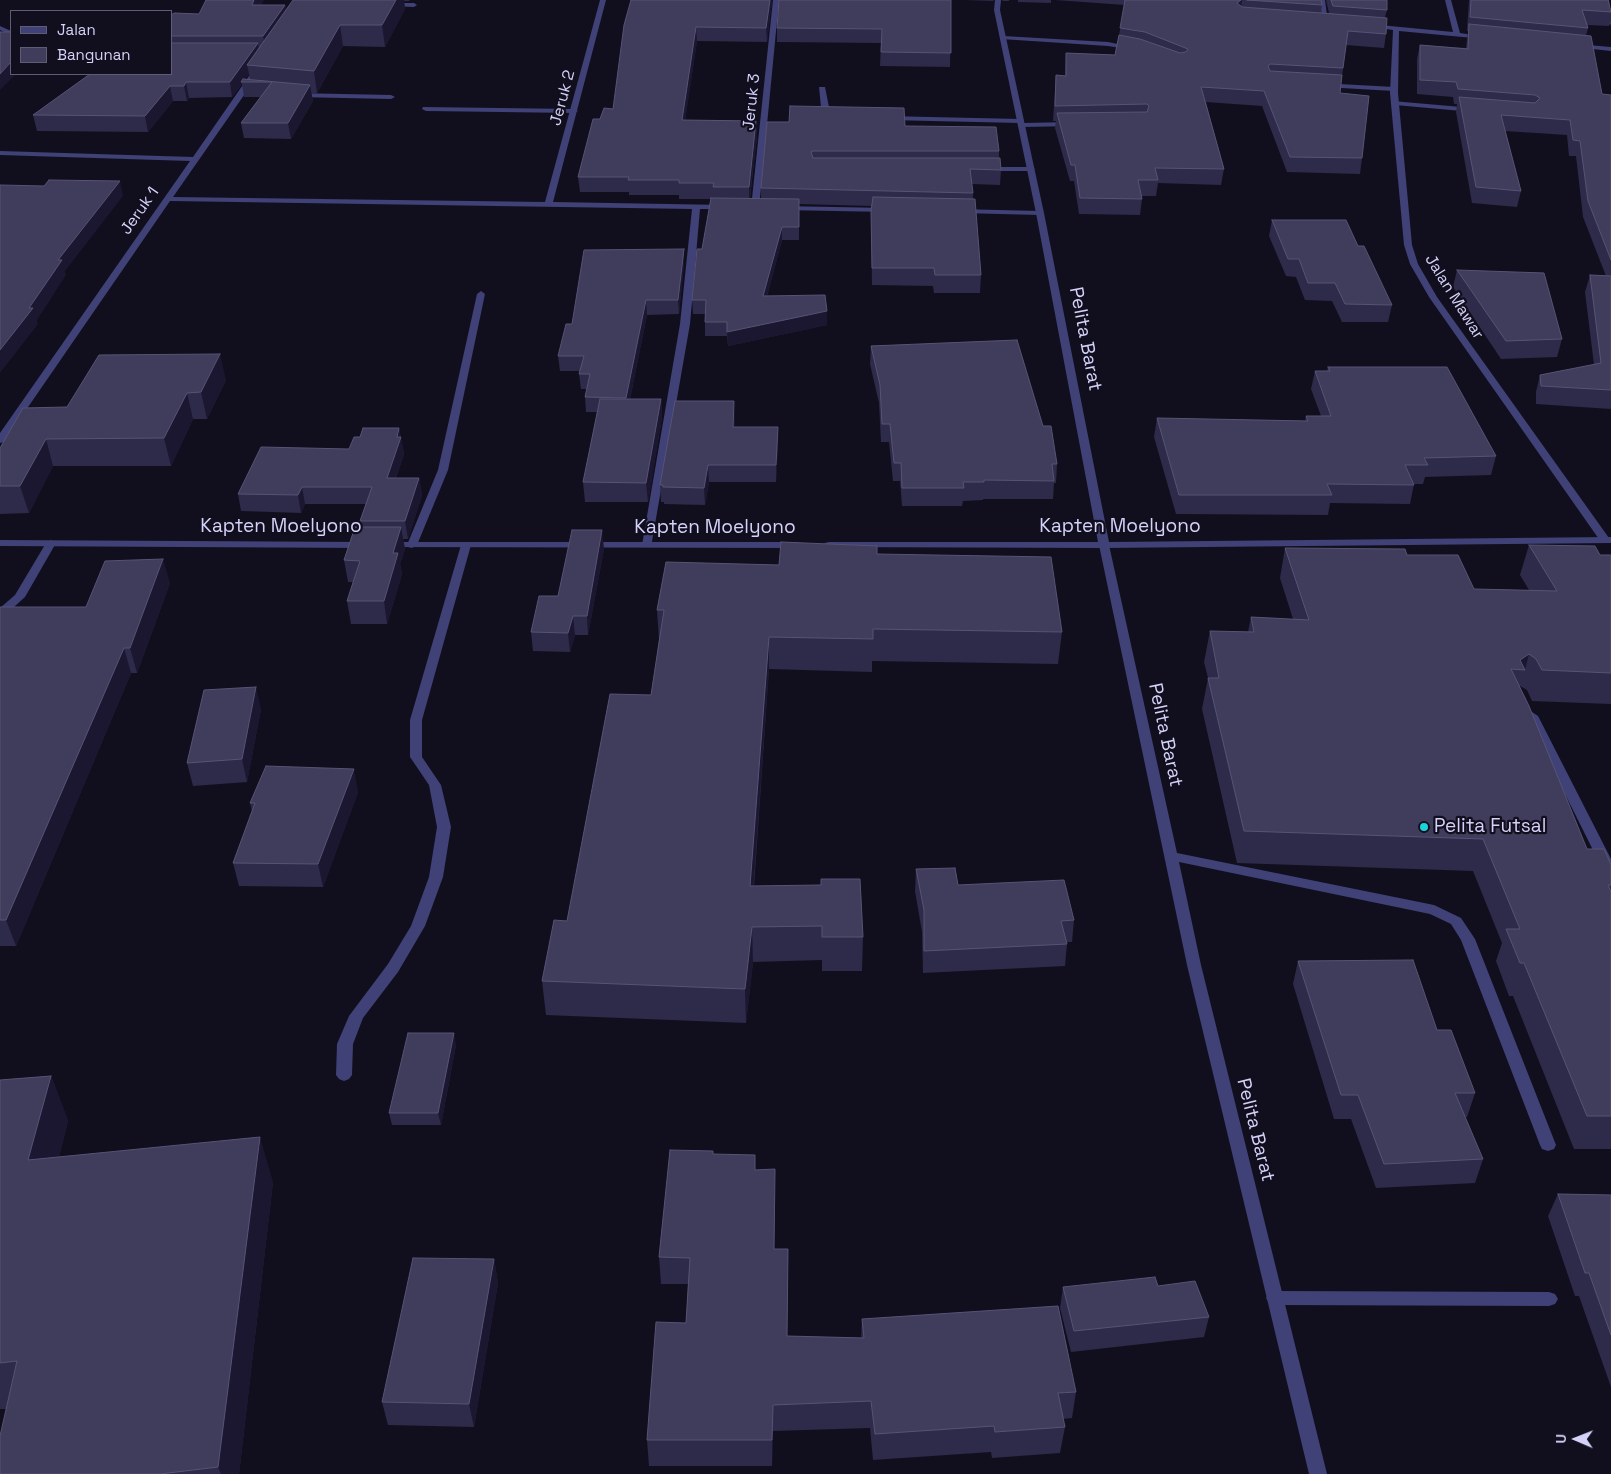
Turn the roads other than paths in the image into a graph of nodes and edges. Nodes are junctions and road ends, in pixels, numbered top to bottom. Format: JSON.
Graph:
{"nodes":[{"id":1,"x":603,"y":0,"type":"edge"},
{"id":2,"x":776,"y":0,"type":"edge"},
{"id":3,"x":998,"y":0,"type":"edge"},
{"id":4,"x":1322,"y":0,"type":"edge"},
{"id":5,"x":1448,"y":0,"type":"edge"},
{"id":6,"x":1606,"y":0,"type":"edge"},
{"id":7,"x":378,"y":4,"type":"edge"},
{"id":8,"x":414,"y":5,"type":"dead end"},
{"id":9,"x":1610,"y":9,"type":"edge"},
{"id":10,"x":1316,"y":22,"type":"edge"},
{"id":11,"x":1326,"y":22,"type":"junction"},
{"id":12,"x":1335,"y":23,"type":"edge"},
{"id":13,"x":1611,"y":23,"type":"edge"},
{"id":14,"x":1361,"y":25,"type":"edge"},
{"id":15,"x":1396,"y":28,"type":"junction"},
{"id":16,"x":1457,"y":34,"type":"junction"},
{"id":17,"x":1003,"y":38,"type":"junction"},
{"id":18,"x":1495,"y":38,"type":"edge"},
{"id":19,"x":1572,"y":46,"type":"edge"},
{"id":20,"x":1141,"y":49,"type":"edge"},
{"id":21,"x":1611,"y":49,"type":"edge"},
{"id":22,"x":259,"y":69,"type":"edge"},
{"id":23,"x":1319,"y":85,"type":"edge"},
{"id":24,"x":822,"y":89,"type":"dead end"},
{"id":25,"x":1394,"y":89,"type":"junction"},
{"id":26,"x":287,"y":94,"type":"edge"},
{"id":27,"x":391,"y":97,"type":"dead end"},
{"id":28,"x":1395,"y":103,"type":"junction"},
{"id":29,"x":426,"y":109,"type":"dead end"},
{"id":30,"x":1482,"y":110,"type":"edge"},
{"id":31,"x":574,"y":111,"type":"junction"},
{"id":32,"x":848,"y":117,"type":"edge"},
{"id":33,"x":876,"y":118,"type":"edge"},
{"id":34,"x":1021,"y":123,"type":"junction"},
{"id":35,"x":1084,"y":124,"type":"edge"},
{"id":36,"x":0,"y":153,"type":"edge"},
{"id":37,"x":196,"y":159,"type":"junction"},
{"id":38,"x":1031,"y":168,"type":"junction"},
{"id":39,"x":972,"y":169,"type":"edge"},
{"id":40,"x":166,"y":199,"type":"junction"},
{"id":41,"x":549,"y":203,"type":"junction"},
{"id":42,"x":696,"y":207,"type":"junction"},
{"id":43,"x":735,"y":207,"type":"edge"},
{"id":44,"x":745,"y":208,"type":"edge"},
{"id":45,"x":755,"y":208,"type":"junction"},
{"id":46,"x":765,"y":208,"type":"edge"},
{"id":47,"x":775,"y":208,"type":"edge"},
{"id":48,"x":893,"y":210,"type":"edge"},
{"id":49,"x":952,"y":211,"type":"edge"},
{"id":50,"x":1040,"y":213,"type":"junction"},
{"id":51,"x":481,"y":294,"type":"dead end"},
{"id":52,"x":0,"y":440,"type":"edge"},
{"id":53,"x":1608,"y":540,"type":"edge"},
{"id":54,"x":0,"y":543,"type":"edge"},
{"id":55,"x":51,"y":543,"type":"junction"},
{"id":56,"x":412,"y":545,"type":"junction"},
{"id":57,"x":466,"y":545,"type":"junction"},
{"id":58,"x":647,"y":545,"type":"junction"},
{"id":59,"x":1104,"y":545,"type":"junction"},
{"id":60,"x":0,"y":614,"type":"edge"},
{"id":61,"x":1528,"y":708,"type":"edge"},
{"id":62,"x":1170,"y":856,"type":"junction"},
{"id":63,"x":1611,"y":872,"type":"edge"},
{"id":64,"x":344,"y":1075,"type":"dead end"},
{"id":65,"x":1548,"y":1146,"type":"dead end"},
{"id":66,"x":1275,"y":1298,"type":"junction"},
{"id":67,"x":1549,"y":1298,"type":"dead end"},
{"id":68,"x":1318,"y":1474,"type":"edge"}],
"edges":[{"from":1,"to":31,"type":"street","name":"Jeruk 2"},
{"from":2,"to":45,"type":"street","name":"Jeruk 3"},
{"from":3,"to":17,"type":"street","name":"Pelita Barat"},
{"from":4,"to":11,"type":"street"},
{"from":5,"to":16,"type":"street"},
{"from":6,"to":9,"type":"street"},
{"from":7,"to":8,"type":"street"},
{"from":9,"to":13,"type":"street"},
{"from":10,"to":11,"type":"street"},
{"from":11,"to":12,"type":"street"},
{"from":14,"to":15,"type":"street"},
{"from":15,"to":16,"type":"street"},
{"from":15,"to":25,"type":"street","name":"Jalan Mawar"},
{"from":16,"to":18,"type":"street"},
{"from":17,"to":20,"type":"street"},
{"from":17,"to":34,"type":"street","name":"Pelita Barat"},
{"from":19,"to":21,"type":"street"},
{"from":22,"to":37,"type":"street","name":"Jeruk 1"},
{"from":23,"to":25,"type":"street"},
{"from":24,"to":32,"type":"street"},
{"from":25,"to":28,"type":"street","name":"Jalan Mawar"},
{"from":26,"to":27,"type":"street"},
{"from":28,"to":30,"type":"street"},
{"from":28,"to":53,"type":"street","name":"Jalan Mawar"},
{"from":29,"to":31,"type":"street"},
{"from":31,"to":41,"type":"street","name":"Jeruk 2"},
{"from":33,"to":34,"type":"street"},
{"from":34,"to":35,"type":"street"},
{"from":34,"to":38,"type":"street","name":"Pelita Barat"},
{"from":36,"to":37,"type":"street"},
{"from":37,"to":40,"type":"street","name":"Jeruk 1"},
{"from":38,"to":39,"type":"street"},
{"from":38,"to":50,"type":"street","name":"Pelita Barat"},
{"from":40,"to":41,"type":"street"},
{"from":40,"to":52,"type":"street","name":"Jeruk 1"},
{"from":41,"to":42,"type":"street"},
{"from":42,"to":43,"type":"street"},
{"from":42,"to":58,"type":"street"},
{"from":44,"to":45,"type":"street"},
{"from":45,"to":46,"type":"street"},
{"from":47,"to":48,"type":"street"},
{"from":49,"to":50,"type":"street"},
{"from":50,"to":59,"type":"street","name":"Pelita Barat"},
{"from":51,"to":56,"type":"street"},
{"from":53,"to":59,"type":"street","name":"Kapten Moelyono"},
{"from":54,"to":55,"type":"street","name":"Kapten Moelyono"},
{"from":55,"to":56,"type":"street","name":"Kapten Moelyono"},
{"from":55,"to":60,"type":"street"},
{"from":56,"to":57,"type":"street","name":"Kapten Moelyono"},
{"from":57,"to":58,"type":"street","name":"Kapten Moelyono"},
{"from":57,"to":64,"type":"street"},
{"from":58,"to":59,"type":"street","name":"Kapten Moelyono"},
{"from":59,"to":62,"type":"street","name":"Pelita Barat"},
{"from":61,"to":63,"type":"street"},
{"from":62,"to":65,"type":"street"},
{"from":62,"to":66,"type":"street","name":"Pelita Barat"},
{"from":66,"to":67,"type":"street"},
{"from":66,"to":68,"type":"street","name":"Pelita Barat"}]}
